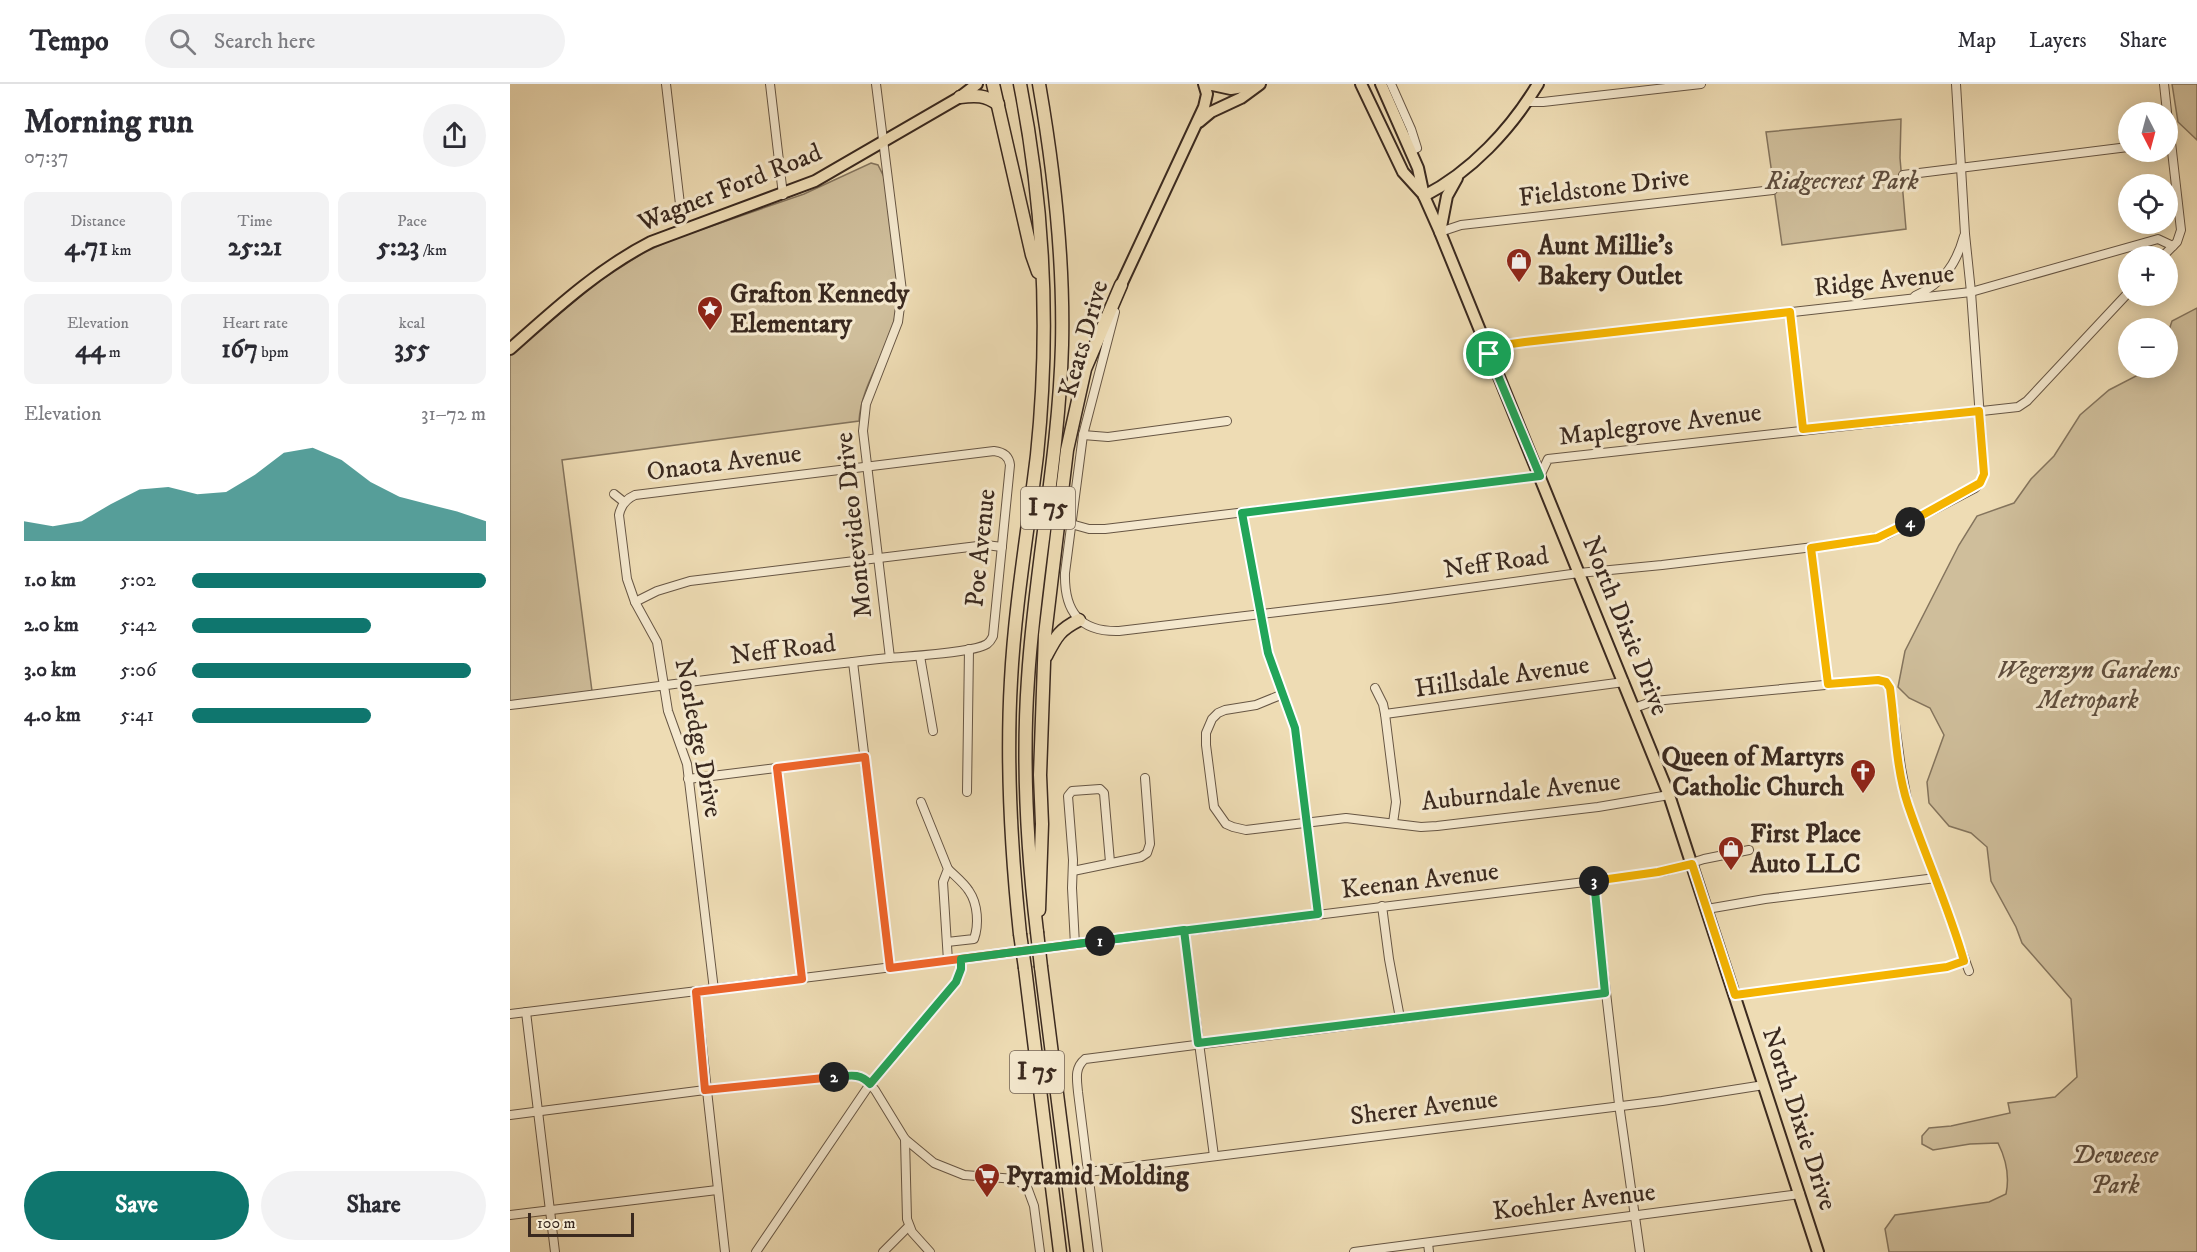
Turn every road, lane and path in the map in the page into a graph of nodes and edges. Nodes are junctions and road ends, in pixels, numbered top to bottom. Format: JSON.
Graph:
{"nodes":[{"id":1,"x":666,"y":84,"type":"edge"},
{"id":2,"x":770,"y":84,"type":"edge"},
{"id":3,"x":876,"y":84,"type":"edge"},
{"id":4,"x":977,"y":84,"type":"edge"},
{"id":5,"x":993,"y":84,"type":"edge"},
{"id":6,"x":1039,"y":84,"type":"edge"},
{"id":7,"x":1206,"y":84,"type":"edge"},
{"id":8,"x":1259,"y":84,"type":"edge"},
{"id":9,"x":1361,"y":84,"type":"edge"},
{"id":10,"x":1381,"y":84,"type":"edge"},
{"id":11,"x":1390,"y":84,"type":"edge"},
{"id":12,"x":1537,"y":84,"type":"edge"},
{"id":13,"x":1701,"y":84,"type":"edge"},
{"id":14,"x":1956,"y":84,"type":"edge"},
{"id":15,"x":2164,"y":84,"type":"edge"},
{"id":16,"x":1020,"y":85,"type":"edge"},
{"id":17,"x":960,"y":97,"type":"junction"},
{"id":18,"x":1528,"y":102,"type":"junction"},
{"id":19,"x":2166,"y":102,"type":"edge"},
{"id":20,"x":998,"y":104,"type":"junction"},
{"id":21,"x":1196,"y":125,"type":"junction"},
{"id":22,"x":1387,"y":136,"type":"junction"},
{"id":23,"x":885,"y":143,"type":"junction"},
{"id":24,"x":2118,"y":148,"type":"edge"},
{"id":25,"x":1410,"y":151,"type":"junction"},
{"id":26,"x":2172,"y":162,"type":"edge"},
{"id":27,"x":1961,"y":167,"type":"junction"},
{"id":28,"x":1462,"y":171,"type":"junction"},
{"id":29,"x":1903,"y":175,"type":"dead end"},
{"id":30,"x":1773,"y":190,"type":"dead end"},
{"id":31,"x":783,"y":195,"type":"junction"},
{"id":32,"x":1424,"y":196,"type":"junction"},
{"id":33,"x":683,"y":230,"type":"junction"},
{"id":34,"x":1440,"y":232,"type":"junction"},
{"id":35,"x":1965,"y":234,"type":"junction"},
{"id":36,"x":2133,"y":246,"type":"edge"},
{"id":37,"x":2173,"y":246,"type":"joint"},
{"id":38,"x":2118,"y":250,"type":"edge"},
{"id":39,"x":1043,"y":285,"type":"junction"},
{"id":40,"x":1121,"y":285,"type":"junction"},
{"id":41,"x":1971,"y":292,"type":"junction"},
{"id":42,"x":1903,"y":299,"type":"junction"},
{"id":43,"x":2118,"y":304,"type":"edge"},
{"id":44,"x":1790,"y":312,"type":"junction"},
{"id":45,"x":510,"y":349,"type":"edge"},
{"id":46,"x":1489,"y":354,"type":"junction"},
{"id":47,"x":1979,"y":411,"type":"junction"},
{"id":48,"x":1227,"y":421,"type":"dead end"},
{"id":49,"x":1803,"y":429,"type":"junction"},
{"id":50,"x":1083,"y":435,"type":"junction"},
{"id":51,"x":1007,"y":457,"type":"joint"},
{"id":52,"x":866,"y":466,"type":"junction"},
{"id":53,"x":1540,"y":476,"type":"junction"},
{"id":54,"x":614,"y":494,"type":"dead end"},
{"id":55,"x":624,"y":502,"type":"junction"},
{"id":56,"x":1242,"y":513,"type":"junction"},
{"id":57,"x":1071,"y":524,"type":"junction"},
{"id":58,"x":1002,"y":547,"type":"junction"},
{"id":59,"x":1811,"y":548,"type":"junction"},
{"id":60,"x":878,"y":558,"type":"junction"},
{"id":61,"x":1579,"y":573,"type":"junction"},
{"id":62,"x":635,"y":602,"type":"junction"},
{"id":63,"x":1262,"y":614,"type":"junction"},
{"id":64,"x":1079,"y":620,"type":"junction"},
{"id":65,"x":988,"y":643,"type":"joint"},
{"id":66,"x":969,"y":649,"type":"junction"},
{"id":67,"x":920,"y":656,"type":"junction"},
{"id":68,"x":890,"y":658,"type":"junction"},
{"id":69,"x":1044,"y":660,"type":"junction"},
{"id":70,"x":853,"y":662,"type":"junction"},
{"id":71,"x":1624,"y":682,"type":"junction"},
{"id":72,"x":1828,"y":684,"type":"junction"},
{"id":73,"x":664,"y":685,"type":"junction"},
{"id":74,"x":1375,"y":688,"type":"dead end"},
{"id":75,"x":1283,"y":694,"type":"junction"},
{"id":76,"x":510,"y":705,"type":"edge"},
{"id":77,"x":1634,"y":708,"type":"junction"},
{"id":78,"x":1385,"y":714,"type":"junction"},
{"id":79,"x":933,"y":731,"type":"dead end"},
{"id":80,"x":865,"y":757,"type":"junction"},
{"id":81,"x":777,"y":768,"type":"junction"},
{"id":82,"x":688,"y":778,"type":"junction"},
{"id":83,"x":1145,"y":778,"type":"dead end"},
{"id":84,"x":967,"y":792,"type":"dead end"},
{"id":85,"x":1669,"y":795,"type":"junction"},
{"id":86,"x":921,"y":802,"type":"dead end"},
{"id":87,"x":1307,"y":822,"type":"junction"},
{"id":88,"x":1393,"y":823,"type":"junction"},
{"id":89,"x":1749,"y":850,"type":"dead end"},
{"id":90,"x":1110,"y":862,"type":"junction"},
{"id":91,"x":1692,"y":864,"type":"junction"},
{"id":92,"x":948,"y":869,"type":"junction"},
{"id":93,"x":1072,"y":872,"type":"junction"},
{"id":94,"x":1936,"y":878,"type":"junction"},
{"id":95,"x":1593,"y":881,"type":"junction"},
{"id":96,"x":1382,"y":906,"type":"junction"},
{"id":97,"x":1707,"y":909,"type":"junction"},
{"id":98,"x":1318,"y":914,"type":"junction"},
{"id":99,"x":1184,"y":930,"type":"junction"},
{"id":100,"x":1037,"y":932,"type":"junction"},
{"id":101,"x":947,"y":942,"type":"junction"},
{"id":102,"x":1075,"y":945,"type":"junction"},
{"id":103,"x":961,"y":959,"type":"junction"},
{"id":104,"x":948,"y":961,"type":"junction"},
{"id":105,"x":1964,"y":961,"type":"junction"},
{"id":106,"x":890,"y":968,"type":"junction"},
{"id":107,"x":1969,"y":971,"type":"dead end"},
{"id":108,"x":802,"y":979,"type":"junction"},
{"id":109,"x":714,"y":990,"type":"junction"},
{"id":110,"x":696,"y":992,"type":"junction"},
{"id":111,"x":1605,"y":993,"type":"junction"},
{"id":112,"x":1735,"y":995,"type":"junction"},
{"id":113,"x":526,"y":1012,"type":"junction"},
{"id":114,"x":510,"y":1014,"type":"edge"},
{"id":115,"x":1400,"y":1018,"type":"junction"},
{"id":116,"x":1198,"y":1043,"type":"junction"},
{"id":117,"x":870,"y":1084,"type":"junction"},
{"id":118,"x":1764,"y":1084,"type":"junction"},
{"id":119,"x":705,"y":1090,"type":"junction"},
{"id":120,"x":1619,"y":1104,"type":"junction"},
{"id":121,"x":539,"y":1111,"type":"junction"},
{"id":122,"x":510,"y":1115,"type":"edge"},
{"id":123,"x":905,"y":1139,"type":"junction"},
{"id":124,"x":1214,"y":1156,"type":"junction"},
{"id":125,"x":1088,"y":1172,"type":"junction"},
{"id":126,"x":717,"y":1190,"type":"junction"},
{"id":127,"x":1800,"y":1194,"type":"junction"},
{"id":128,"x":550,"y":1210,"type":"junction"},
{"id":129,"x":510,"y":1215,"type":"edge"},
{"id":130,"x":1636,"y":1215,"type":"junction"},
{"id":131,"x":909,"y":1226,"type":"junction"},
{"id":132,"x":1428,"y":1243,"type":"junction"},
{"id":133,"x":555,"y":1252,"type":"edge"},
{"id":134,"x":725,"y":1252,"type":"edge"},
{"id":135,"x":756,"y":1252,"type":"edge"},
{"id":136,"x":883,"y":1252,"type":"edge"},
{"id":137,"x":930,"y":1252,"type":"edge"},
{"id":138,"x":1040,"y":1252,"type":"edge"},
{"id":139,"x":1060,"y":1252,"type":"edge"},
{"id":140,"x":1077,"y":1252,"type":"edge"},
{"id":141,"x":1098,"y":1252,"type":"edge"},
{"id":142,"x":1354,"y":1252,"type":"edge"},
{"id":143,"x":1429,"y":1252,"type":"edge"},
{"id":144,"x":1640,"y":1252,"type":"edge"},
{"id":145,"x":1818,"y":1252,"type":"edge"}],
"edges":[{"from":1,"to":33,"type":"street"},
{"from":2,"to":31,"type":"street"},
{"from":3,"to":23,"type":"street","name":"Montevideo Drive"},
{"from":4,"to":17,"type":"main road","name":"Wagner Ford Road"},
{"from":5,"to":20,"type":"highway"},
{"from":6,"to":100,"type":"highway","number":"I 75"},
{"from":7,"to":8,"type":"main road","name":"Keats Drive"},
{"from":7,"to":21,"type":"main road","name":"Keats Drive"},
{"from":8,"to":21,"type":"main road"},
{"from":9,"to":22,"type":"main road","name":"North Dixie Drive"},
{"from":10,"to":25,"type":"main road","name":"North Dixie Drive"},
{"from":11,"to":25,"type":"street"},
{"from":12,"to":18,"type":"main road"},
{"from":13,"to":18,"type":"street"},
{"from":14,"to":27,"type":"street","name":"Ridge Avenue"},
{"from":15,"to":19,"type":"street"},
{"from":16,"to":39,"type":"highway","number":"I 75"},
{"from":17,"to":20,"type":"highway"},
{"from":17,"to":23,"type":"main road","name":"Wagner Ford Road"},
{"from":18,"to":28,"type":"main road"},
{"from":20,"to":39,"type":"highway"},
{"from":21,"to":40,"type":"main road","name":"Keats Drive"},
{"from":22,"to":25,"type":"main road"},
{"from":22,"to":32,"type":"main road","name":"North Dixie Drive"},
{"from":23,"to":31,"type":"main road","name":"Wagner Ford Road"},
{"from":23,"to":52,"type":"street","name":"Montevideo Drive"},
{"from":24,"to":27,"type":"street"},
{"from":25,"to":32,"type":"main road","name":"North Dixie Drive"},
{"from":26,"to":37,"type":"street"},
{"from":27,"to":29,"type":"street"},
{"from":27,"to":35,"type":"street","name":"Ridge Avenue"},
{"from":28,"to":32,"type":"main road"},
{"from":28,"to":34,"type":"main road"},
{"from":30,"to":34,"type":"street","name":"Fieldstone Drive"},
{"from":31,"to":33,"type":"main road","name":"Wagner Ford Road"},
{"from":32,"to":34,"type":"main road","name":"North Dixie Drive"},
{"from":33,"to":45,"type":"main road","name":"Wagner Ford Road"},
{"from":34,"to":46,"type":"main road","name":"North Dixie Drive"},
{"from":35,"to":41,"type":"street","name":"Ridge Avenue"},
{"from":35,"to":42,"type":"street"},
{"from":36,"to":37,"type":"street"},
{"from":38,"to":41,"type":"street"},
{"from":39,"to":139,"type":"highway","number":"I 75","bridge":true},
{"from":40,"to":50,"type":"street","name":"Keats Drive"},
{"from":40,"to":69,"type":"highway"},
{"from":41,"to":42,"type":"street","name":"Ridge Avenue"},
{"from":41,"to":47,"type":"street"},
{"from":42,"to":44,"type":"street","name":"Ridge Avenue"},
{"from":43,"to":47,"type":"street","name":"Maplegrove Avenue"},
{"from":44,"to":46,"type":"street","name":"Ridge Avenue"},
{"from":44,"to":49,"type":"street"},
{"from":46,"to":53,"type":"main road","name":"North Dixie Drive"},
{"from":47,"to":49,"type":"street","name":"Maplegrove Avenue"},
{"from":47,"to":59,"type":"street","name":"Neff Road"},
{"from":48,"to":50,"type":"street"},
{"from":49,"to":53,"type":"street","name":"Maplegrove Avenue"},
{"from":50,"to":57,"type":"street","name":"Keats Drive"},
{"from":51,"to":52,"type":"street","name":"Onaota Avenue"},
{"from":51,"to":58,"type":"street","name":"Poe Avenue"},
{"from":52,"to":55,"type":"street","name":"Onaota Avenue"},
{"from":52,"to":60,"type":"street","name":"Montevideo Drive"},
{"from":53,"to":56,"type":"street","name":"Maplegrove Avenue"},
{"from":53,"to":61,"type":"main road","name":"North Dixie Drive"},
{"from":54,"to":55,"type":"street"},
{"from":55,"to":62,"type":"street","name":"Norledge Drive"},
{"from":56,"to":57,"type":"street","name":"Maplegrove Avenue"},
{"from":56,"to":63,"type":"street"},
{"from":57,"to":64,"type":"street","name":"Keats Drive"},
{"from":58,"to":60,"type":"street"},
{"from":58,"to":65,"type":"street","name":"Poe Avenue"},
{"from":59,"to":61,"type":"street","name":"Neff Road"},
{"from":59,"to":72,"type":"street"},
{"from":60,"to":62,"type":"street"},
{"from":60,"to":68,"type":"street","name":"Montevideo Drive"},
{"from":61,"to":63,"type":"street","name":"Neff Road"},
{"from":61,"to":71,"type":"main road","name":"North Dixie Drive"},
{"from":62,"to":73,"type":"street","name":"Norledge Drive"},
{"from":63,"to":64,"type":"street","name":"Neff Road"},
{"from":63,"to":75,"type":"street"},
{"from":64,"to":69,"type":"highway"},
{"from":65,"to":66,"type":"street","name":"Neff Road"},
{"from":66,"to":67,"type":"street","name":"Neff Road"},
{"from":66,"to":84,"type":"street"},
{"from":67,"to":68,"type":"street","name":"Neff Road"},
{"from":67,"to":79,"type":"street"},
{"from":68,"to":70,"type":"street","name":"Neff Road"},
{"from":69,"to":100,"type":"highway"},
{"from":70,"to":73,"type":"street","name":"Neff Road"},
{"from":70,"to":80,"type":"street"},
{"from":71,"to":77,"type":"main road","name":"North Dixie Drive"},
{"from":71,"to":78,"type":"street","name":"Hillsdale Avenue"},
{"from":72,"to":77,"type":"street"},
{"from":72,"to":94,"type":"street"},
{"from":73,"to":76,"type":"street","name":"Neff Road"},
{"from":73,"to":82,"type":"street","name":"Norledge Drive"},
{"from":74,"to":78,"type":"street"},
{"from":75,"to":87,"type":"street"},
{"from":75,"to":87,"type":"street","name":"Auburndale Avenue"},
{"from":77,"to":85,"type":"main road","name":"North Dixie Drive"},
{"from":78,"to":88,"type":"street"},
{"from":80,"to":81,"type":"street"},
{"from":80,"to":106,"type":"street"},
{"from":81,"to":82,"type":"street"},
{"from":81,"to":108,"type":"street"},
{"from":82,"to":109,"type":"street","name":"Norledge Drive"},
{"from":83,"to":90,"type":"street"},
{"from":85,"to":88,"type":"street","name":"Auburndale Avenue"},
{"from":85,"to":91,"type":"main road","name":"North Dixie Drive"},
{"from":86,"to":92,"type":"street"},
{"from":87,"to":88,"type":"street","name":"Auburndale Avenue"},
{"from":87,"to":98,"type":"street"},
{"from":89,"to":91,"type":"street","name":"Keenan Avenue"},
{"from":90,"to":93,"type":"street"},
{"from":90,"to":93,"type":"street"},
{"from":91,"to":95,"type":"street","name":"Keenan Avenue"},
{"from":91,"to":97,"type":"main road","name":"North Dixie Drive"},
{"from":92,"to":101,"type":"street"},
{"from":92,"to":101,"type":"street"},
{"from":93,"to":102,"type":"street"},
{"from":94,"to":97,"type":"street"},
{"from":94,"to":105,"type":"street"},
{"from":95,"to":96,"type":"street","name":"Keenan Avenue"},
{"from":95,"to":111,"type":"street"},
{"from":96,"to":98,"type":"street","name":"Keenan Avenue"},
{"from":96,"to":115,"type":"street"},
{"from":97,"to":112,"type":"main road","name":"North Dixie Drive"},
{"from":98,"to":99,"type":"street","name":"Keenan Avenue"},
{"from":99,"to":102,"type":"street","name":"Keenan Avenue"},
{"from":99,"to":116,"type":"street"},
{"from":100,"to":140,"type":"highway","number":"I 75","bridge":true},
{"from":101,"to":104,"type":"street"},
{"from":102,"to":103,"type":"street","name":"Keenan Avenue"},
{"from":103,"to":104,"type":"street","name":"Keenan Avenue"},
{"from":103,"to":117,"type":"street"},
{"from":104,"to":106,"type":"street","name":"Keenan Avenue"},
{"from":105,"to":107,"type":"street"},
{"from":105,"to":112,"type":"street"},
{"from":106,"to":108,"type":"street","name":"Keenan Avenue"},
{"from":108,"to":109,"type":"street","name":"Keenan Avenue"},
{"from":109,"to":110,"type":"street","name":"Keenan Avenue"},
{"from":110,"to":113,"type":"street","name":"Keenan Avenue"},
{"from":110,"to":119,"type":"street"},
{"from":111,"to":115,"type":"street"},
{"from":111,"to":120,"type":"street"},
{"from":112,"to":118,"type":"main road","name":"North Dixie Drive"},
{"from":113,"to":114,"type":"street","name":"Keenan Avenue"},
{"from":113,"to":121,"type":"street"},
{"from":115,"to":116,"type":"street"},
{"from":116,"to":124,"type":"street"},
{"from":116,"to":125,"type":"street"},
{"from":117,"to":119,"type":"street"},
{"from":117,"to":123,"type":"street"},
{"from":117,"to":135,"type":"street"},
{"from":118,"to":120,"type":"street","name":"Sherer Avenue"},
{"from":118,"to":127,"type":"main road","name":"North Dixie Drive"},
{"from":119,"to":121,"type":"street"},
{"from":119,"to":126,"type":"street"},
{"from":120,"to":124,"type":"street","name":"Sherer Avenue"},
{"from":120,"to":130,"type":"street"},
{"from":121,"to":122,"type":"street"},
{"from":121,"to":128,"type":"street"},
{"from":123,"to":131,"type":"street"},
{"from":123,"to":138,"type":"street"},
{"from":124,"to":125,"type":"street","name":"Sherer Avenue"},
{"from":125,"to":141,"type":"street"},
{"from":126,"to":128,"type":"street"},
{"from":126,"to":134,"type":"street"},
{"from":127,"to":130,"type":"street","name":"Koehler Avenue"},
{"from":127,"to":145,"type":"main road","name":"North Dixie Drive"},
{"from":128,"to":129,"type":"street"},
{"from":128,"to":133,"type":"street"},
{"from":130,"to":132,"type":"street","name":"Koehler Avenue"},
{"from":130,"to":144,"type":"street"},
{"from":131,"to":136,"type":"street"},
{"from":131,"to":137,"type":"street"},
{"from":132,"to":142,"type":"street","name":"Koehler Avenue"},
{"from":132,"to":143,"type":"street"}]}
